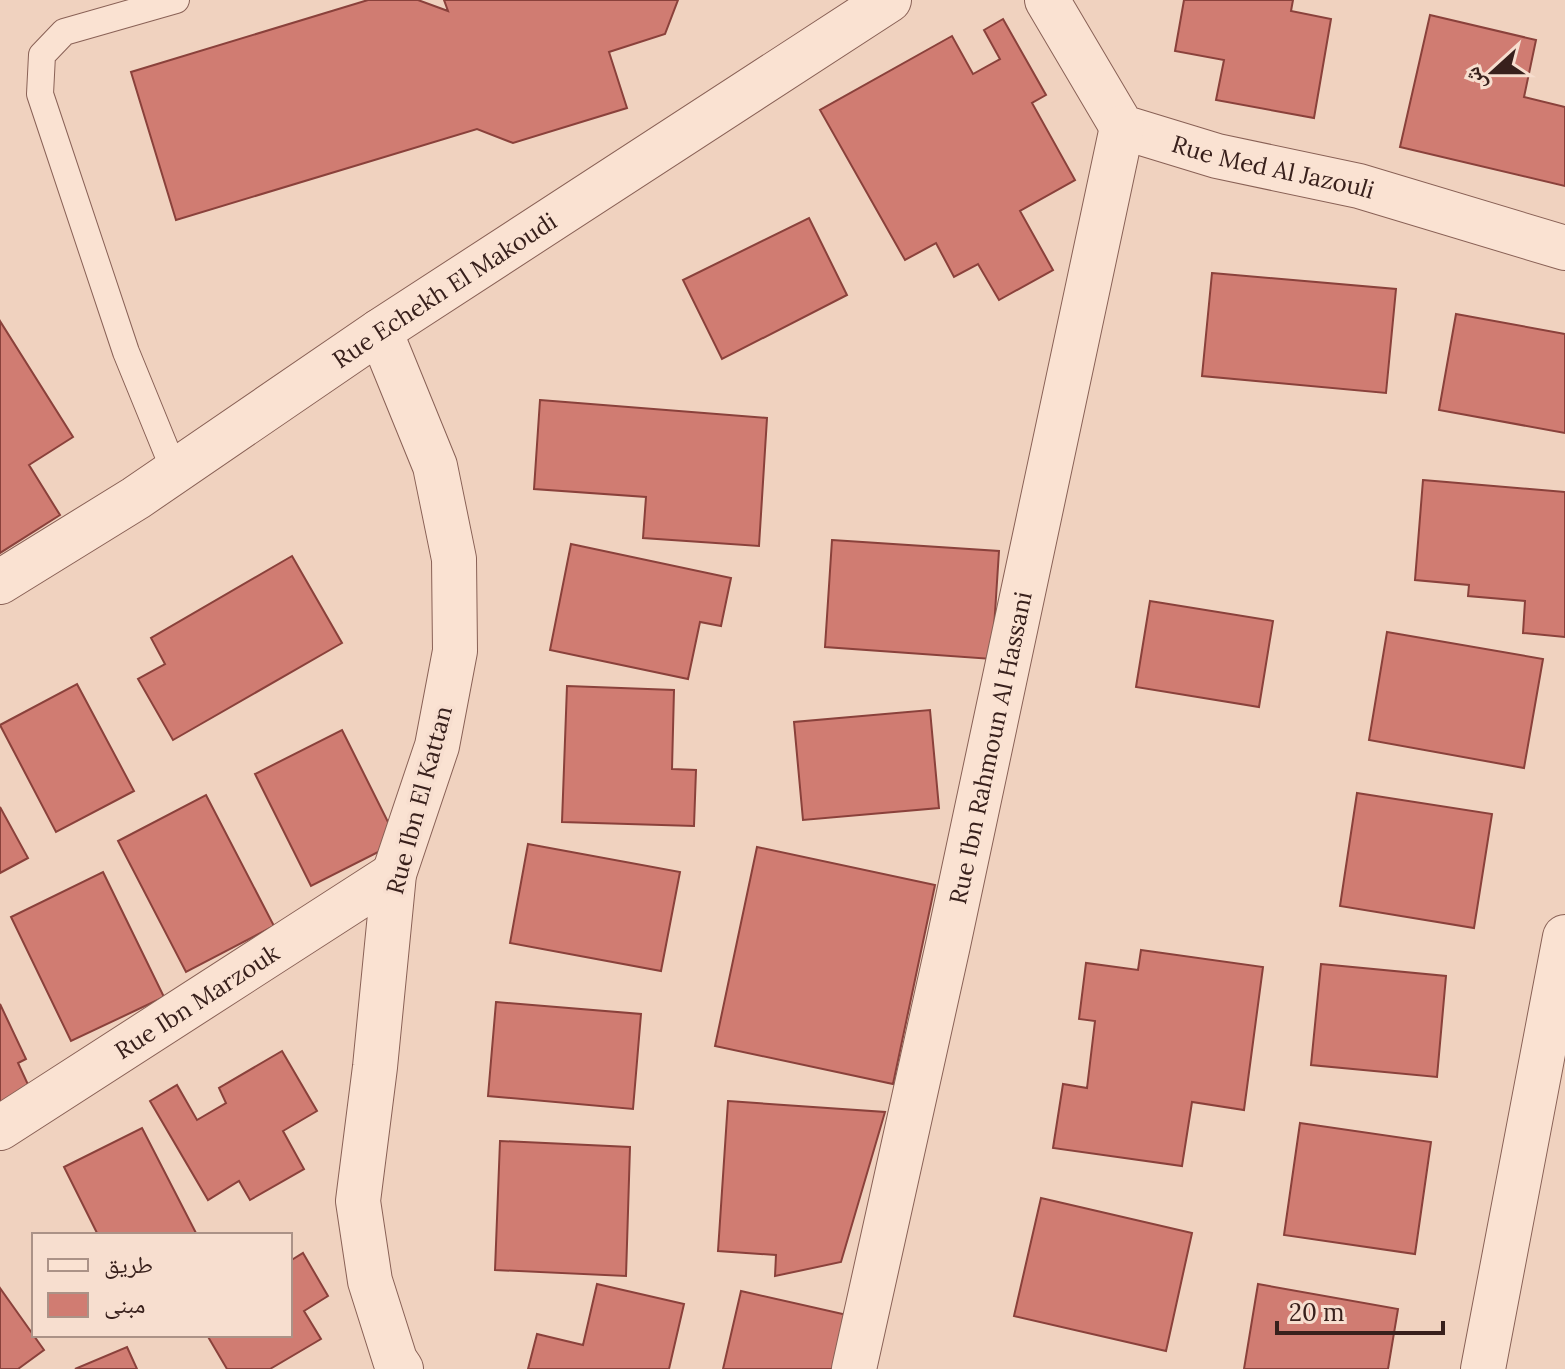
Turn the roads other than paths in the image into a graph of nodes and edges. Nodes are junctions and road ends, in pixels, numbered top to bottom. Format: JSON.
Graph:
{"nodes":[{"id":1,"x":176,"y":0,"type":"edge"},
{"id":2,"x":889,"y":0,"type":"edge"},
{"id":3,"x":1047,"y":0,"type":"edge"},
{"id":4,"x":1122,"y":127,"type":"junction"},
{"id":5,"x":1565,"y":248,"type":"edge"},
{"id":6,"x":380,"y":331,"type":"junction"},
{"id":7,"x":175,"y":472,"type":"junction"},
{"id":8,"x":0,"y":582,"type":"edge"},
{"id":9,"x":394,"y":874,"type":"junction"},
{"id":10,"x":1565,"y":937,"type":"edge"},
{"id":11,"x":0,"y":1128,"type":"edge"},
{"id":12,"x":393,"y":1366,"type":"edge"},
{"id":13,"x":854,"y":1369,"type":"edge"},
{"id":14,"x":1483,"y":1369,"type":"edge"}],
"edges":[{"from":1,"to":7,"type":"lane"},
{"from":2,"to":6,"type":"street","name":"Rue Echekh El Makoudi"},
{"from":3,"to":4,"type":"street"},
{"from":4,"to":5,"type":"street","name":"Rue Med Al Jazouli"},
{"from":4,"to":13,"type":"street","name":"Rue Ibn Rahmoun Al Hassani"},
{"from":6,"to":7,"type":"street","name":"Rue Echekh El Makoudi"},
{"from":6,"to":9,"type":"street","name":"Rue Ibn El Kattan"},
{"from":7,"to":8,"type":"street","name":"Rue Echekh El Makoudi"},
{"from":9,"to":11,"type":"street","name":"Rue Ibn Marzouk"},
{"from":9,"to":12,"type":"street","name":"Rue Ibn El Kattan"},
{"from":10,"to":14,"type":"street"}]}
